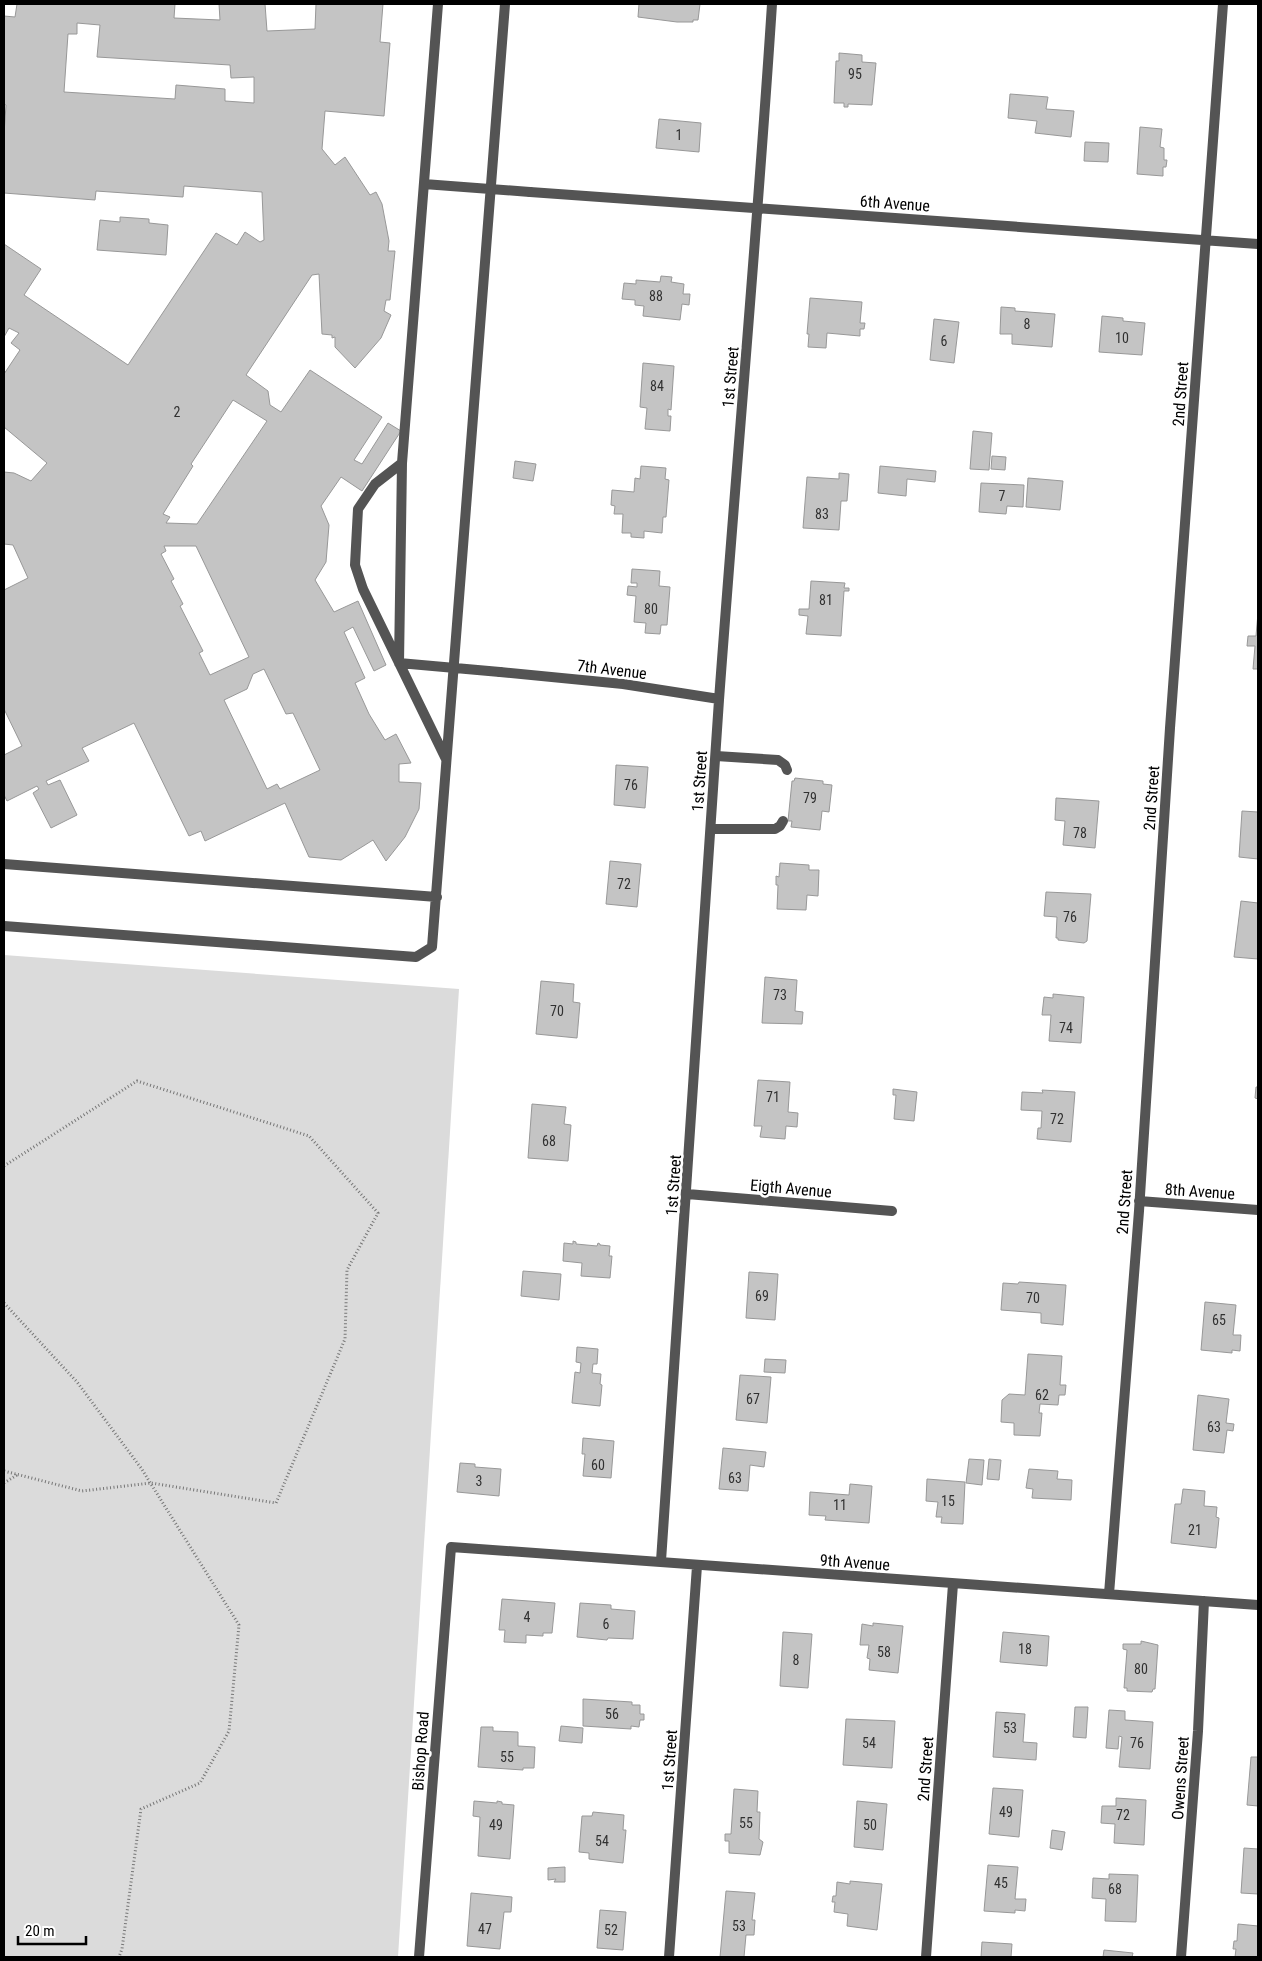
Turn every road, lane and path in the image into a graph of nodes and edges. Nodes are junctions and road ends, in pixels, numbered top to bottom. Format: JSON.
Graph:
{"nodes":[{"id":1,"x":438,"y":4,"type":"edge"},
{"id":2,"x":505,"y":4,"type":"edge"},
{"id":3,"x":772,"y":4,"type":"edge"},
{"id":4,"x":1223,"y":4,"type":"edge"},
{"id":5,"x":424,"y":184,"type":"junction"},
{"id":6,"x":491,"y":188,"type":"junction"},
{"id":7,"x":759,"y":208,"type":"junction"},
{"id":8,"x":1206,"y":241,"type":"junction"},
{"id":9,"x":1258,"y":244,"type":"edge"},
{"id":10,"x":402,"y":463,"type":"junction"},
{"id":11,"x":399,"y":663,"type":"junction"},
{"id":12,"x":453,"y":667,"type":"junction"},
{"id":13,"x":720,"y":699,"type":"junction"},
{"id":14,"x":716,"y":756,"type":"junction"},
{"id":15,"x":446,"y":760,"type":"junction"},
{"id":16,"x":787,"y":770,"type":"dead end"},
{"id":17,"x":783,"y":821,"type":"dead end"},
{"id":18,"x":711,"y":829,"type":"junction"},
{"id":19,"x":4,"y":864,"type":"edge"},
{"id":20,"x":437,"y":897,"type":"junction"},
{"id":21,"x":4,"y":926,"type":"edge"},
{"id":22,"x":4,"y":1166,"type":"edge"},
{"id":23,"x":687,"y":1194,"type":"junction"},
{"id":24,"x":1139,"y":1201,"type":"junction"},
{"id":25,"x":1258,"y":1210,"type":"edge"},
{"id":26,"x":892,"y":1211,"type":"dead end"},
{"id":27,"x":4,"y":1302,"type":"edge"},
{"id":28,"x":4,"y":1471,"type":"edge"},
{"id":29,"x":18,"y":1475,"type":"junction"},
{"id":30,"x":4,"y":1483,"type":"edge"},
{"id":31,"x":151,"y":1483,"type":"junction"},
{"id":32,"x":451,"y":1547,"type":"joint"},
{"id":33,"x":661,"y":1561,"type":"junction"},
{"id":34,"x":697,"y":1566,"type":"junction"},
{"id":35,"x":953,"y":1584,"type":"junction"},
{"id":36,"x":1110,"y":1594,"type":"junction"},
{"id":37,"x":1204,"y":1601,"type":"junction"},
{"id":38,"x":1258,"y":1605,"type":"edge"},
{"id":39,"x":120,"y":1957,"type":"edge"},
{"id":40,"x":419,"y":1957,"type":"edge"},
{"id":41,"x":669,"y":1957,"type":"edge"},
{"id":42,"x":926,"y":1957,"type":"edge"},
{"id":43,"x":1181,"y":1957,"type":"edge"}],
"edges":[{"from":1,"to":5,"type":"street"},
{"from":2,"to":6,"type":"street"},
{"from":3,"to":7,"type":"street","name":"1st Street"},
{"from":4,"to":8,"type":"street","name":"2nd Street"},
{"from":5,"to":6,"type":"street","name":"6th Avenue"},
{"from":5,"to":10,"type":"street"},
{"from":6,"to":7,"type":"street","name":"6th Avenue"},
{"from":6,"to":12,"type":"street"},
{"from":7,"to":8,"type":"street","name":"6th Avenue"},
{"from":7,"to":13,"type":"street","name":"1st Street"},
{"from":8,"to":9,"type":"street","name":"6th Avenue"},
{"from":8,"to":24,"type":"street","name":"2nd Street"},
{"from":10,"to":11,"type":"street"},
{"from":10,"to":11,"type":"street"},
{"from":11,"to":12,"type":"street","name":"7th Avenue"},
{"from":11,"to":15,"type":"street"},
{"from":12,"to":13,"type":"street","name":"7th Avenue"},
{"from":12,"to":15,"type":"street"},
{"from":13,"to":14,"type":"street","name":"1st Street"},
{"from":14,"to":16,"type":"street"},
{"from":14,"to":18,"type":"street","name":"1st Street"},
{"from":15,"to":20,"type":"street"},
{"from":17,"to":18,"type":"street"},
{"from":18,"to":23,"type":"street","name":"1st Street"},
{"from":19,"to":20,"type":"street"},
{"from":20,"to":21,"type":"street"},
{"from":22,"to":31,"type":"path"},
{"from":23,"to":26,"type":"street","name":"Eigth Avenue"},
{"from":23,"to":33,"type":"street","name":"1st Street"},
{"from":24,"to":25,"type":"street","name":"8th Avenue"},
{"from":24,"to":36,"type":"street","name":"2nd Street"},
{"from":27,"to":31,"type":"path"},
{"from":28,"to":29,"type":"path"},
{"from":29,"to":30,"type":"path"},
{"from":29,"to":31,"type":"path"},
{"from":31,"to":39,"type":"path"},
{"from":32,"to":33,"type":"street","name":"9th Avenue"},
{"from":32,"to":40,"type":"street","name":"Bishop Road"},
{"from":33,"to":34,"type":"street","name":"9th Avenue"},
{"from":34,"to":35,"type":"street","name":"9th Avenue"},
{"from":34,"to":41,"type":"street","name":"1st Street"},
{"from":35,"to":36,"type":"street","name":"9th Avenue"},
{"from":35,"to":42,"type":"street","name":"2nd Street"},
{"from":36,"to":37,"type":"street","name":"9th Avenue"},
{"from":37,"to":38,"type":"street","name":"9th Avenue"},
{"from":37,"to":43,"type":"street","name":"Owens Street"}]}
